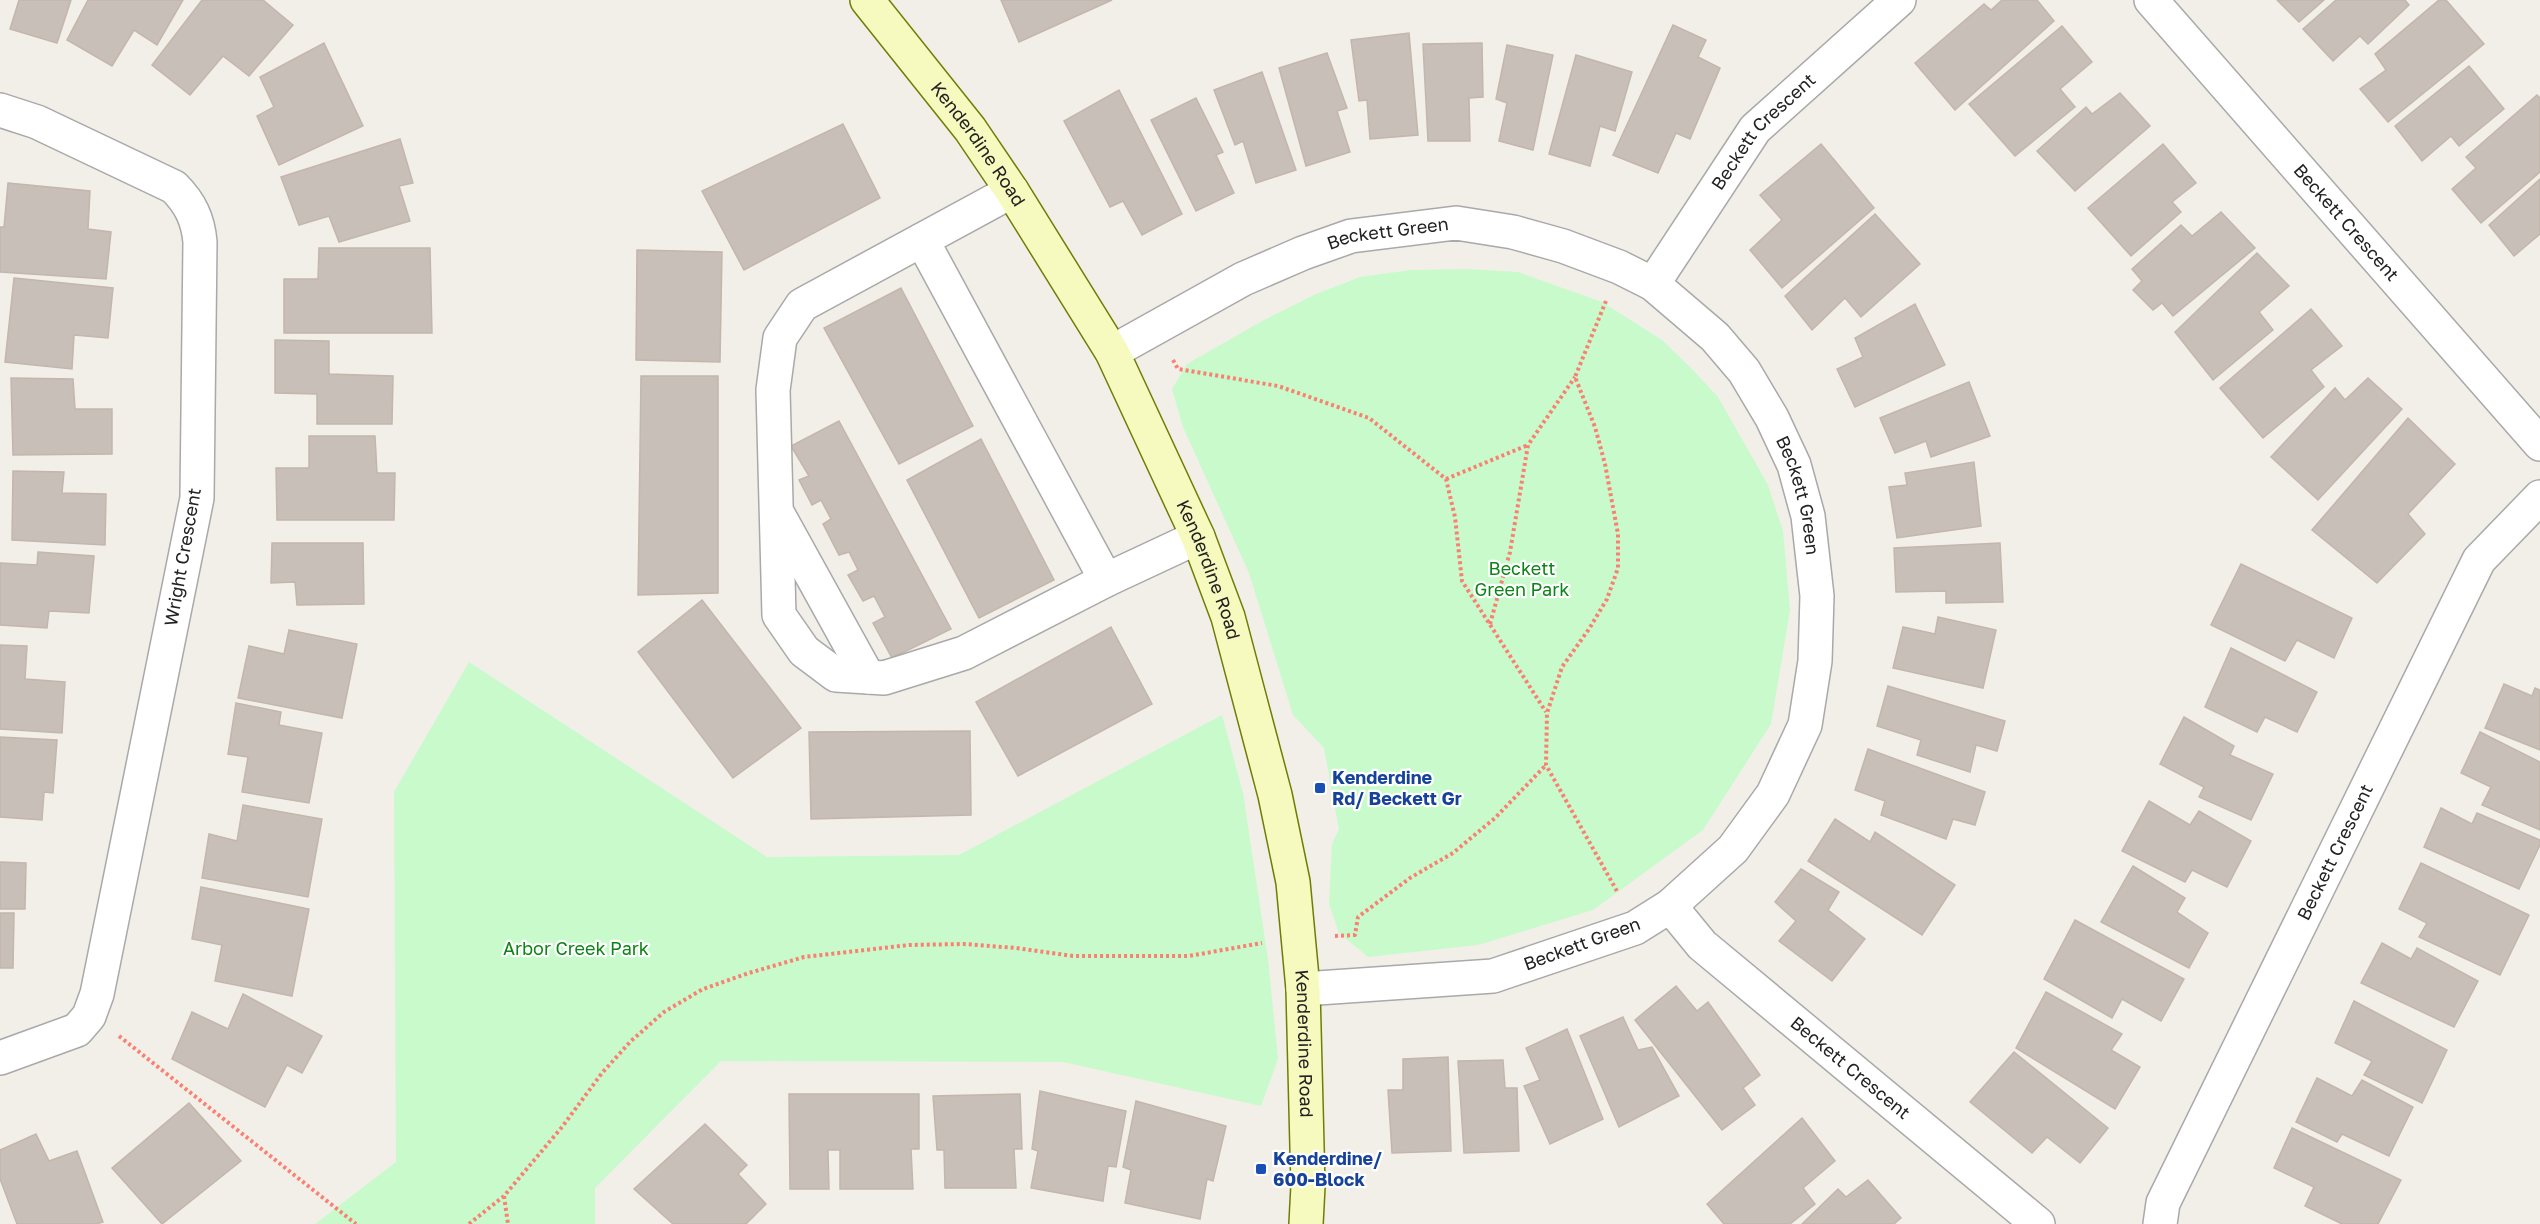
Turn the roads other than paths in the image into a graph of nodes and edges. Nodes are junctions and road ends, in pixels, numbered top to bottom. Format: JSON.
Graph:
{"nodes":[{"id":1,"x":867,"y":0,"type":"edge"},
{"id":2,"x":1899,"y":0,"type":"edge"},
{"id":3,"x":2151,"y":0,"type":"edge"},
{"id":4,"x":0,"y":110,"type":"edge"},
{"id":5,"x":1012,"y":191,"type":"junction"},
{"id":6,"x":922,"y":240,"type":"junction"},
{"id":7,"x":1653,"y":284,"type":"junction"},
{"id":8,"x":1112,"y":352,"type":"junction"},
{"id":9,"x":2540,"y":444,"type":"edge"},
{"id":10,"x":2540,"y":496,"type":"edge"},
{"id":11,"x":776,"y":510,"type":"junction"},
{"id":12,"x":1198,"y":537,"type":"junction"},
{"id":13,"x":1106,"y":580,"type":"junction"},
{"id":14,"x":868,"y":677,"type":"junction"},
{"id":15,"x":1670,"y":906,"type":"junction"},
{"id":16,"x":1303,"y":989,"type":"junction"},
{"id":17,"x":0,"y":1058,"type":"edge"},
{"id":18,"x":1306,"y":1224,"type":"edge"},
{"id":19,"x":2038,"y":1224,"type":"edge"},
{"id":20,"x":2160,"y":1224,"type":"edge"}],
"edges":[{"from":1,"to":5,"type":"street","name":"Kenderdine Road"},
{"from":2,"to":7,"type":"street","name":"Beckett Crescent"},
{"from":3,"to":9,"type":"street","name":"Beckett Crescent"},
{"from":4,"to":17,"type":"street","name":"Wright Crescent"},
{"from":5,"to":6,"type":"street"},
{"from":5,"to":8,"type":"street","name":"Kenderdine Road"},
{"from":6,"to":11,"type":"street"},
{"from":6,"to":13,"type":"street"},
{"from":7,"to":8,"type":"street","name":"Beckett Green"},
{"from":7,"to":15,"type":"street","name":"Beckett Green"},
{"from":8,"to":12,"type":"street","name":"Kenderdine Road"},
{"from":10,"to":20,"type":"street","name":"Beckett Crescent"},
{"from":11,"to":14,"type":"street"},
{"from":11,"to":14,"type":"street"},
{"from":12,"to":13,"type":"street"},
{"from":12,"to":16,"type":"street","name":"Kenderdine Road"},
{"from":13,"to":14,"type":"street"},
{"from":15,"to":16,"type":"street","name":"Beckett Green"},
{"from":15,"to":19,"type":"street","name":"Beckett Crescent"},
{"from":16,"to":18,"type":"street","name":"Kenderdine Road"}]}
